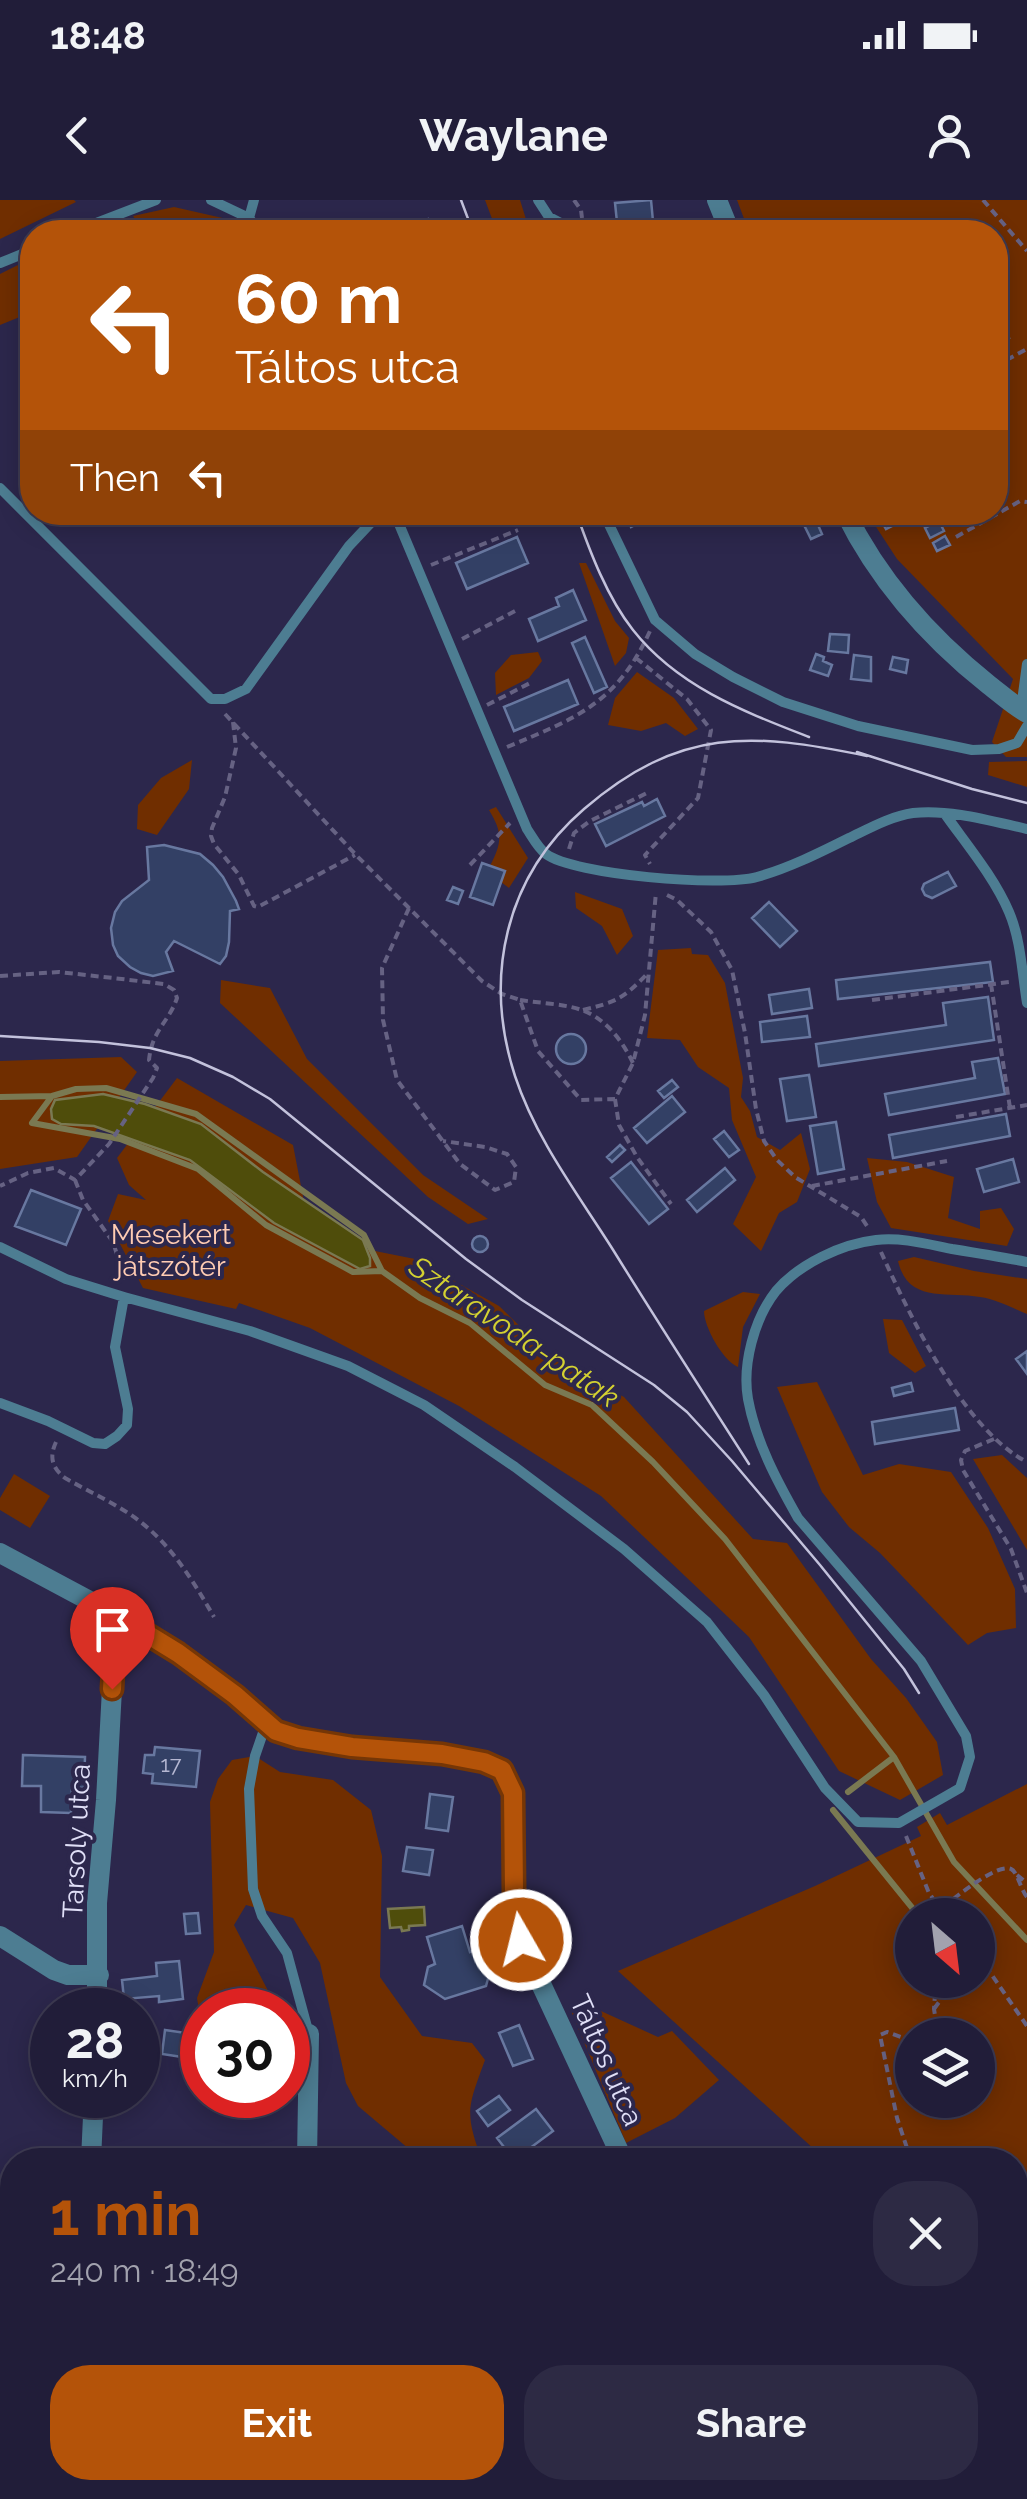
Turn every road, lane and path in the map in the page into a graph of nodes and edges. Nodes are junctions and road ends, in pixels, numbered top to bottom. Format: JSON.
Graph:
{"nodes":[{"id":1,"x":156,"y":200,"type":"edge"},
{"id":2,"x":211,"y":200,"type":"edge"},
{"id":3,"x":254,"y":200,"type":"edge"},
{"id":4,"x":538,"y":200,"type":"edge"},
{"id":5,"x":983,"y":200,"type":"edge"},
{"id":6,"x":249,"y":218,"type":"joint"},
{"id":7,"x":104,"y":220,"type":"edge"},
{"id":8,"x":555,"y":220,"type":"edge"},
{"id":9,"x":1000,"y":220,"type":"edge"},
{"id":10,"x":1008,"y":230,"type":"edge"},
{"id":11,"x":1027,"y":252,"type":"edge"},
{"id":12,"x":0,"y":488,"type":"edge"},
{"id":13,"x":20,"y":508,"type":"edge"},
{"id":14,"x":37,"y":525,"type":"edge"},
{"id":15,"x":369,"y":525,"type":"edge"},
{"id":16,"x":399,"y":525,"type":"edge"},
{"id":17,"x":609,"y":525,"type":"edge"},
{"id":18,"x":853,"y":525,"type":"edge"},
{"id":19,"x":977,"y":525,"type":"edge"},
{"id":20,"x":518,"y":530,"type":"dead end"},
{"id":21,"x":956,"y":537,"type":"dead end"},
{"id":22,"x":417,"y":571,"type":"junction"},
{"id":23,"x":515,"y":611,"type":"dead end"},
{"id":24,"x":655,"y":620,"type":"junction"},
{"id":25,"x":449,"y":646,"type":"junction"},
{"id":26,"x":636,"y":658,"type":"junction"},
{"id":27,"x":1027,"y":664,"type":"edge"},
{"id":28,"x":532,"y":682,"type":"dead end"},
{"id":29,"x":212,"y":699,"type":"junction"},
{"id":30,"x":476,"y":710,"type":"junction"},
{"id":31,"x":1025,"y":717,"type":"edge"},
{"id":32,"x":233,"y":722,"type":"junction"},
{"id":33,"x":494,"y":753,"type":"junction"},
{"id":34,"x":647,"y":792,"type":"dead end"},
{"id":35,"x":520,"y":812,"type":"junction"},
{"id":36,"x":946,"y":814,"type":"junction"},
{"id":37,"x":1027,"y":829,"type":"edge"},
{"id":38,"x":356,"y":854,"type":"junction"},
{"id":39,"x":567,"y":863,"type":"junction"},
{"id":40,"x":470,"y":865,"type":"dead end"},
{"id":41,"x":657,"y":877,"type":"junction"},
{"id":42,"x":409,"y":908,"type":"junction"},
{"id":43,"x":648,"y":972,"type":"junction"},
{"id":44,"x":0,"y":976,"type":"edge"},
{"id":45,"x":1023,"y":980,"type":"junction"},
{"id":46,"x":991,"y":984,"type":"junction"},
{"id":47,"x":520,"y":1000,"type":"junction"},
{"id":48,"x":872,"y":1000,"type":"dead end"},
{"id":49,"x":1027,"y":1003,"type":"edge"},
{"id":50,"x":583,"y":1010,"type":"junction"},
{"id":51,"x":633,"y":1063,"type":"junction"},
{"id":52,"x":615,"y":1099,"type":"junction"},
{"id":53,"x":1027,"y":1106,"type":"edge"},
{"id":54,"x":1010,"y":1108,"type":"junction"},
{"id":55,"x":956,"y":1118,"type":"dead end"},
{"id":56,"x":443,"y":1141,"type":"junction"},
{"id":57,"x":947,"y":1161,"type":"dead end"},
{"id":58,"x":75,"y":1180,"type":"junction"},
{"id":59,"x":0,"y":1186,"type":"edge"},
{"id":60,"x":812,"y":1186,"type":"junction"},
{"id":61,"x":671,"y":1204,"type":"dead end"},
{"id":62,"x":876,"y":1240,"type":"junction"},
{"id":63,"x":0,"y":1248,"type":"edge"},
{"id":64,"x":1027,"y":1262,"type":"edge"},
{"id":65,"x":124,"y":1297,"type":"junction"},
{"id":66,"x":0,"y":1403,"type":"edge"},
{"id":67,"x":62,"y":1428,"type":"junction"},
{"id":68,"x":994,"y":1439,"type":"junction"},
{"id":69,"x":1027,"y":1462,"type":"edge"},
{"id":70,"x":0,"y":1553,"type":"edge"},
{"id":71,"x":1027,"y":1593,"type":"edge"},
{"id":72,"x":116,"y":1615,"type":"junction"},
{"id":73,"x":214,"y":1617,"type":"dead end"},
{"id":74,"x":266,"y":1723,"type":"junction"},
{"id":75,"x":900,"y":1823,"type":"junction"},
{"id":76,"x":1025,"y":1887,"type":"edge"},
{"id":77,"x":1027,"y":1897,"type":"edge"},
{"id":78,"x":932,"y":1898,"type":"edge"},
{"id":79,"x":958,"y":1898,"type":"edge"},
{"id":80,"x":0,"y":1936,"type":"edge"},
{"id":81,"x":99,"y":1976,"type":"junction"},
{"id":82,"x":995,"y":1979,"type":"edge"},
{"id":83,"x":99,"y":1988,"type":"edge"},
{"id":84,"x":296,"y":1988,"type":"edge"},
{"id":85,"x":935,"y":1998,"type":"edge"},
{"id":86,"x":942,"y":1998,"type":"edge"},
{"id":87,"x":934,"y":2009,"type":"junction"},
{"id":88,"x":935,"y":2018,"type":"edge"},
{"id":89,"x":1027,"y":2026,"type":"edge"},
{"id":90,"x":895,"y":2035,"type":"edge"},
{"id":91,"x":895,"y":2113,"type":"edge"},
{"id":92,"x":93,"y":2118,"type":"edge"},
{"id":93,"x":308,"y":2118,"type":"edge"},
{"id":94,"x":896,"y":2118,"type":"edge"},
{"id":95,"x":92,"y":2148,"type":"edge"},
{"id":96,"x":307,"y":2148,"type":"edge"},
{"id":97,"x":616,"y":2148,"type":"edge"},
{"id":98,"x":907,"y":2148,"type":"edge"}],
"edges":[{"from":1,"to":7,"type":"lane"},
{"from":2,"to":6,"type":"lane"},
{"from":3,"to":6,"type":"lane"},
{"from":4,"to":8,"type":"lane"},
{"from":5,"to":9,"type":"path"},
{"from":10,"to":11,"type":"path"},
{"from":12,"to":13,"type":"lane"},
{"from":14,"to":29,"type":"lane"},
{"from":15,"to":29,"type":"lane"},
{"from":16,"to":22,"type":"lane"},
{"from":17,"to":24,"type":"lane"},
{"from":18,"to":31,"type":"street"},
{"from":19,"to":21,"type":"path"},
{"from":20,"to":22,"type":"path"},
{"from":22,"to":25,"type":"lane"},
{"from":23,"to":25,"type":"path"},
{"from":24,"to":26,"type":"path"},
{"from":24,"to":31,"type":"lane"},
{"from":25,"to":30,"type":"lane"},
{"from":26,"to":33,"type":"path"},
{"from":26,"to":41,"type":"path"},
{"from":27,"to":31,"type":"lane"},
{"from":28,"to":30,"type":"path"},
{"from":29,"to":32,"type":"path"},
{"from":30,"to":33,"type":"lane"},
{"from":32,"to":38,"type":"path"},
{"from":32,"to":38,"type":"path"},
{"from":33,"to":35,"type":"lane"},
{"from":34,"to":39,"type":"path"},
{"from":35,"to":39,"type":"lane"},
{"from":35,"to":40,"type":"path"},
{"from":36,"to":37,"type":"lane"},
{"from":36,"to":41,"type":"lane"},
{"from":36,"to":45,"type":"lane"},
{"from":38,"to":42,"type":"path"},
{"from":39,"to":41,"type":"lane"},
{"from":42,"to":47,"type":"path"},
{"from":42,"to":56,"type":"path"},
{"from":43,"to":50,"type":"path"},
{"from":43,"to":51,"type":"path"},
{"from":43,"to":60,"type":"path"},
{"from":44,"to":58,"type":"path"},
{"from":45,"to":46,"type":"path"},
{"from":45,"to":49,"type":"lane"},
{"from":46,"to":48,"type":"path"},
{"from":46,"to":54,"type":"path"},
{"from":47,"to":50,"type":"path"},
{"from":47,"to":52,"type":"path"},
{"from":50,"to":51,"type":"path"},
{"from":51,"to":52,"type":"path"},
{"from":52,"to":61,"type":"path"},
{"from":53,"to":54,"type":"path"},
{"from":54,"to":55,"type":"path"},
{"from":56,"to":56,"type":"path"},
{"from":57,"to":60,"type":"path"},
{"from":58,"to":59,"type":"path"},
{"from":58,"to":65,"type":"path"},
{"from":60,"to":62,"type":"path"},
{"from":62,"to":64,"type":"lane"},
{"from":62,"to":68,"type":"path"},
{"from":62,"to":75,"type":"lane"},
{"from":63,"to":65,"type":"lane"},
{"from":65,"to":67,"type":"lane"},
{"from":65,"to":75,"type":"lane"},
{"from":66,"to":67,"type":"lane"},
{"from":67,"to":73,"type":"path"},
{"from":68,"to":69,"type":"path"},
{"from":68,"to":71,"type":"path"},
{"from":70,"to":72,"type":"street","name":"Táltos utca"},
{"from":72,"to":74,"type":"street","name":"Táltos utca"},
{"from":72,"to":81,"type":"street","name":"Tarsoly utca"},
{"from":74,"to":84,"type":"lane"},
{"from":74,"to":97,"type":"street","name":"Táltos utca"},
{"from":75,"to":78,"type":"path"},
{"from":76,"to":77,"type":"path"},
{"from":76,"to":79,"type":"path"},
{"from":80,"to":81,"type":"street"},
{"from":81,"to":83,"type":"street","name":"Tarsoly utca"},
{"from":82,"to":89,"type":"path"},
{"from":85,"to":87,"type":"path"},
{"from":86,"to":87,"type":"path"},
{"from":87,"to":88,"type":"path"},
{"from":90,"to":91,"type":"path"},
{"from":92,"to":95,"type":"street"},
{"from":93,"to":96,"type":"street"},
{"from":94,"to":98,"type":"path"}]}
